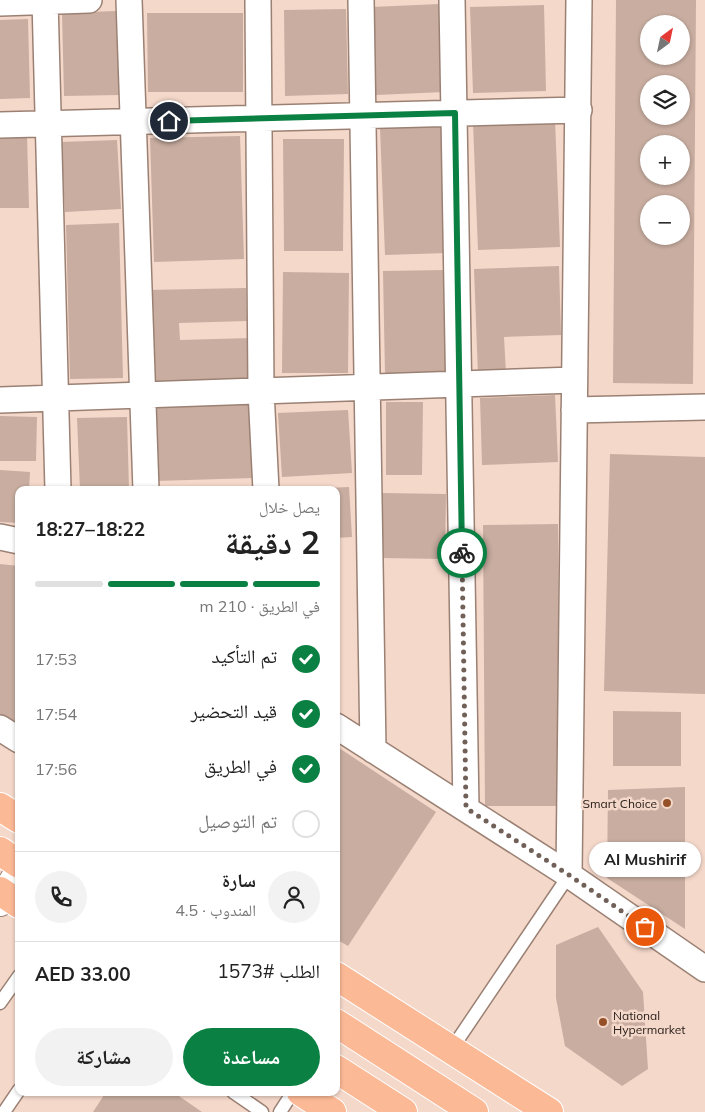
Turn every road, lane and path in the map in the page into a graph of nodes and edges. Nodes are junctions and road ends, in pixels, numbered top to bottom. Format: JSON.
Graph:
{"nodes":[{"id":1,"x":89,"y":0,"type":"edge"},
{"id":2,"x":129,"y":0,"type":"edge"},
{"id":3,"x":258,"y":0,"type":"edge"},
{"id":4,"x":361,"y":0,"type":"edge"},
{"id":5,"x":452,"y":0,"type":"edge"},
{"id":6,"x":579,"y":0,"type":"edge"},
{"id":7,"x":45,"y":1,"type":"edge"},
{"id":8,"x":0,"y":3,"type":"edge"},
{"id":9,"x":579,"y":110,"type":"junction"},
{"id":10,"x":455,"y":113,"type":"junction"},
{"id":11,"x":363,"y":116,"type":"junction"},
{"id":12,"x":259,"y":119,"type":"junction"},
{"id":13,"x":133,"y":122,"type":"junction"},
{"id":14,"x":48,"y":124,"type":"junction"},
{"id":15,"x":0,"y":125,"type":"edge"},
{"id":16,"x":574,"y":380,"type":"junction"},
{"id":17,"x":459,"y":384,"type":"junction"},
{"id":18,"x":367,"y":388,"type":"junction"},
{"id":19,"x":261,"y":391,"type":"junction"},
{"id":20,"x":142,"y":395,"type":"junction"},
{"id":21,"x":54,"y":398,"type":"junction"},
{"id":22,"x":0,"y":400,"type":"edge"},
{"id":23,"x":705,"y":407,"type":"edge"},
{"id":24,"x":574,"y":410,"type":"junction"},
{"id":25,"x":58,"y":486,"type":"edge"},
{"id":26,"x":146,"y":486,"type":"edge"},
{"id":27,"x":266,"y":486,"type":"edge"},
{"id":28,"x":0,"y":537,"type":"edge"},
{"id":29,"x":15,"y":540,"type":"edge"},
{"id":30,"x":0,"y":728,"type":"edge"},
{"id":31,"x":340,"y":729,"type":"edge"},
{"id":32,"x":15,"y":737,"type":"edge"},
{"id":33,"x":373,"y":750,"type":"junction"},
{"id":34,"x":0,"y":807,"type":"edge"},
{"id":35,"x":466,"y":808,"type":"junction"},
{"id":36,"x":15,"y":816,"type":"edge"},
{"id":37,"x":0,"y":851,"type":"edge"},
{"id":38,"x":15,"y":861,"type":"edge"},
{"id":39,"x":569,"y":875,"type":"junction"},
{"id":40,"x":15,"y":880,"type":"edge"},
{"id":41,"x":6,"y":898,"type":"edge"},
{"id":42,"x":705,"y":969,"type":"edge"},
{"id":43,"x":340,"y":979,"type":"edge"},
{"id":44,"x":15,"y":982,"type":"edge"},
{"id":45,"x":0,"y":1003,"type":"edge"},
{"id":46,"x":340,"y":1026,"type":"edge"},
{"id":47,"x":452,"y":1050,"type":"junction"},
{"id":48,"x":340,"y":1072,"type":"edge"},
{"id":49,"x":15,"y":1096,"type":"edge"},
{"id":50,"x":238,"y":1096,"type":"edge"},
{"id":51,"x":290,"y":1096,"type":"edge"},
{"id":52,"x":307,"y":1096,"type":"edge"},
{"id":53,"x":4,"y":1112,"type":"edge"},
{"id":54,"x":262,"y":1112,"type":"edge"},
{"id":55,"x":280,"y":1112,"type":"edge"},
{"id":56,"x":332,"y":1112,"type":"edge"},
{"id":57,"x":403,"y":1112,"type":"edge"},
{"id":58,"x":474,"y":1112,"type":"edge"},
{"id":59,"x":549,"y":1112,"type":"edge"}],
"edges":[{"from":1,"to":7,"type":"street"},
{"from":2,"to":13,"type":"street"},
{"from":3,"to":12,"type":"street"},
{"from":4,"to":11,"type":"street"},
{"from":5,"to":10,"type":"street"},
{"from":6,"to":9,"type":"street"},
{"from":7,"to":8,"type":"street"},
{"from":7,"to":14,"type":"street"},
{"from":9,"to":10,"type":"street"},
{"from":9,"to":16,"type":"street"},
{"from":10,"to":11,"type":"street"},
{"from":10,"to":17,"type":"street"},
{"from":11,"to":12,"type":"street"},
{"from":11,"to":18,"type":"street"},
{"from":12,"to":13,"type":"street"},
{"from":12,"to":19,"type":"street"},
{"from":13,"to":14,"type":"street"},
{"from":13,"to":20,"type":"street"},
{"from":14,"to":15,"type":"street"},
{"from":14,"to":21,"type":"street"},
{"from":16,"to":17,"type":"street"},
{"from":16,"to":24,"type":"street"},
{"from":17,"to":18,"type":"street"},
{"from":17,"to":35,"type":"street"},
{"from":18,"to":19,"type":"street"},
{"from":18,"to":33,"type":"street"},
{"from":19,"to":20,"type":"street"},
{"from":19,"to":27,"type":"street"},
{"from":20,"to":21,"type":"street"},
{"from":20,"to":26,"type":"street"},
{"from":21,"to":22,"type":"street"},
{"from":21,"to":25,"type":"street"},
{"from":23,"to":24,"type":"street"},
{"from":24,"to":39,"type":"street"},
{"from":28,"to":29,"type":"street"},
{"from":30,"to":32,"type":"street"},
{"from":31,"to":33,"type":"street"},
{"from":33,"to":35,"type":"street"},
{"from":34,"to":36,"type":"highway"},
{"from":35,"to":39,"type":"street"},
{"from":37,"to":38,"type":"highway"},
{"from":39,"to":42,"type":"street"},
{"from":39,"to":47,"type":"lane"},
{"from":40,"to":41,"type":"street"},
{"from":43,"to":47,"type":"highway"},
{"from":44,"to":45,"type":"lane"},
{"from":46,"to":58,"type":"highway"},
{"from":47,"to":59,"type":"highway"},
{"from":48,"to":57,"type":"highway"},
{"from":49,"to":53,"type":"lane"},
{"from":50,"to":54,"type":"lane"},
{"from":51,"to":55,"type":"lane"},
{"from":52,"to":56,"type":"highway"}]}
